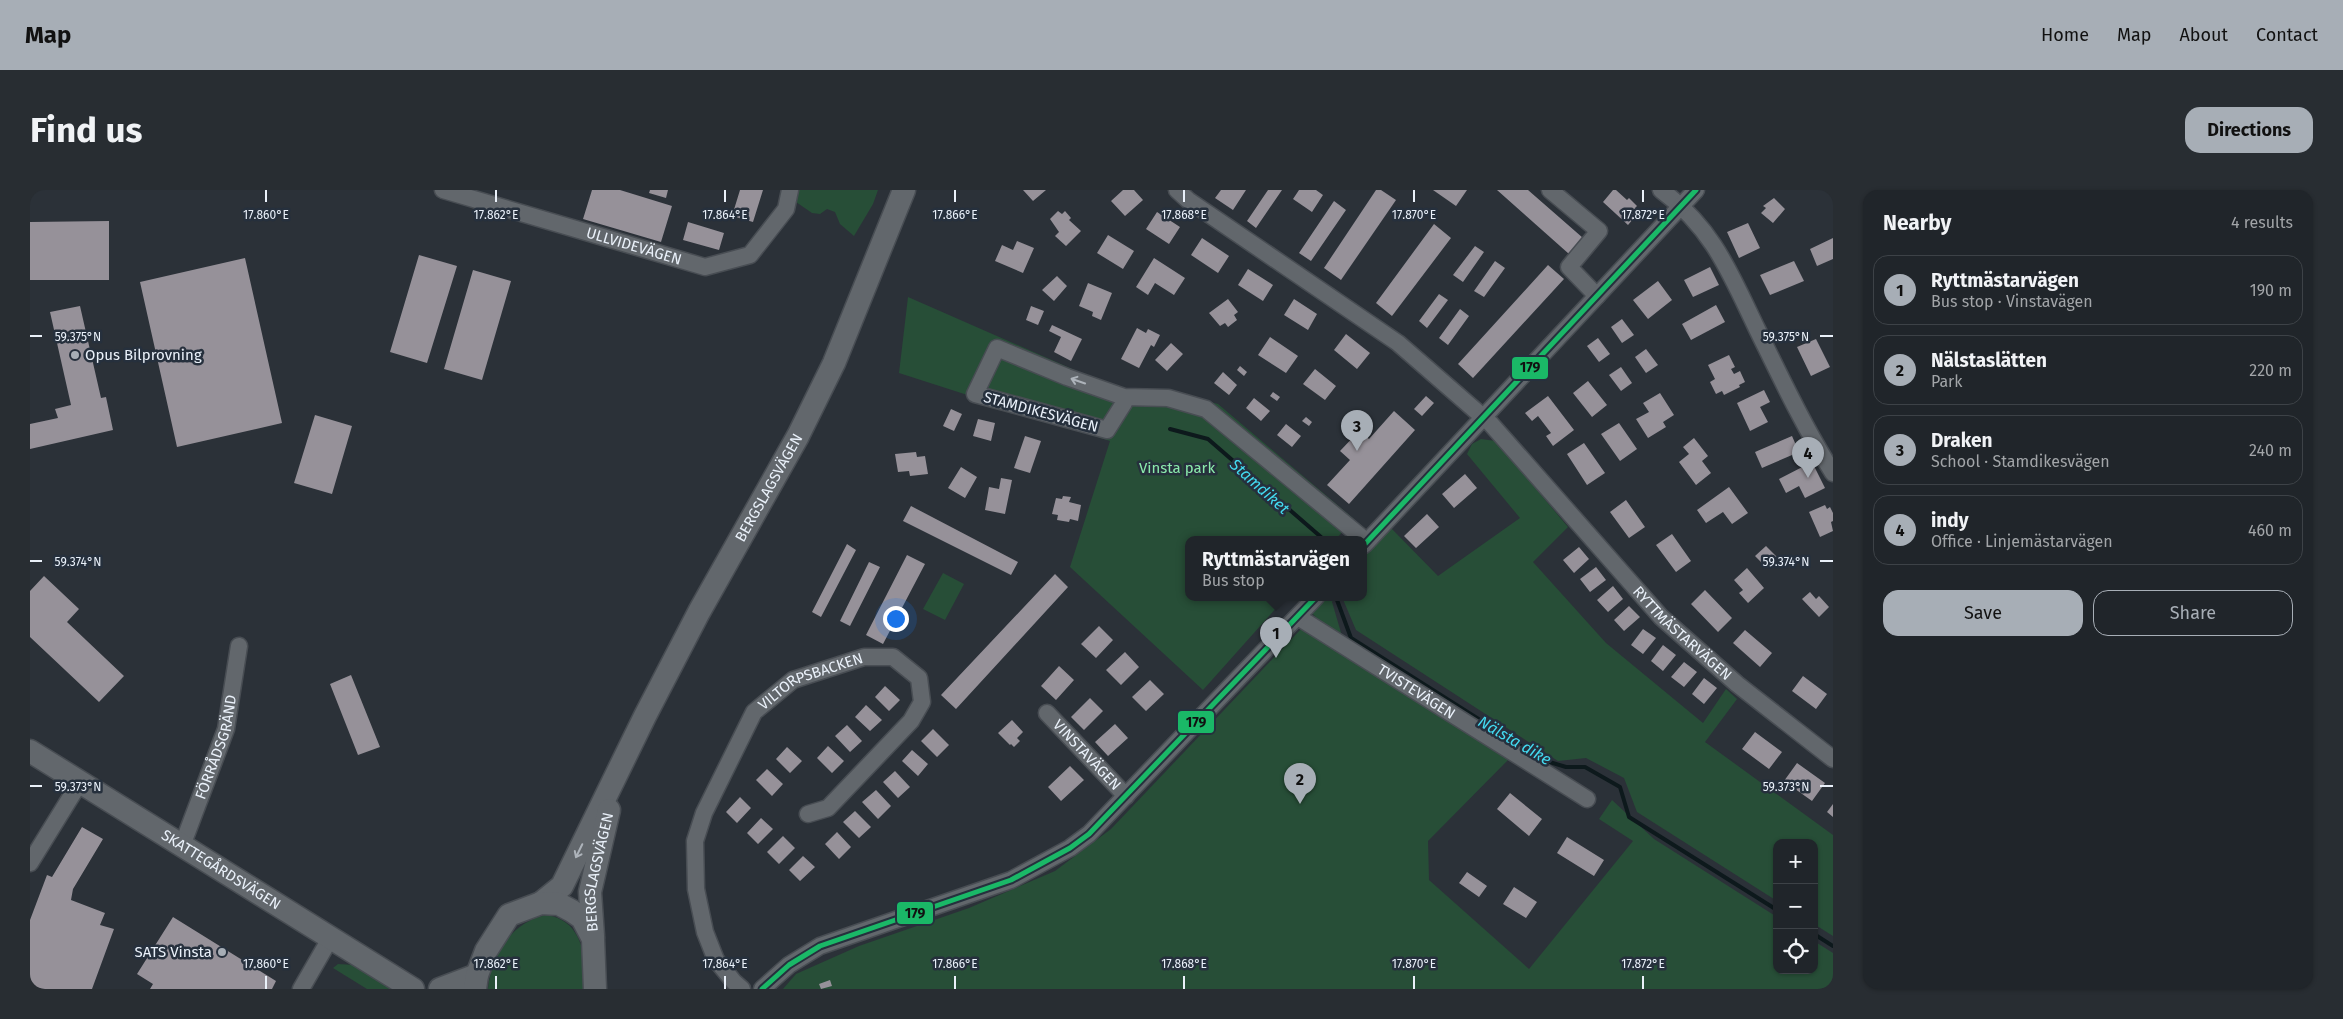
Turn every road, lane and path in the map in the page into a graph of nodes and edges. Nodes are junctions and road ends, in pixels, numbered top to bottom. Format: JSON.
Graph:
{"nodes":[{"id":1,"x":443,"y":190,"type":"edge"},
{"id":2,"x":790,"y":190,"type":"edge"},
{"id":3,"x":904,"y":190,"type":"edge"},
{"id":4,"x":1177,"y":190,"type":"edge"},
{"id":5,"x":1550,"y":190,"type":"edge"},
{"id":6,"x":1662,"y":190,"type":"edge"},
{"id":7,"x":1696,"y":190,"type":"edge"},
{"id":8,"x":1682,"y":205,"type":"junction"},
{"id":9,"x":1597,"y":296,"type":"junction"},
{"id":10,"x":1124,"y":397,"type":"junction"},
{"id":11,"x":1483,"y":417,"type":"junction"},
{"id":12,"x":1833,"y":473,"type":"edge"},
{"id":13,"x":1357,"y":536,"type":"edge"},
{"id":14,"x":1367,"y":541,"type":"edge"},
{"id":15,"x":1312,"y":601,"type":"edge"},
{"id":16,"x":1298,"y":617,"type":"junction"},
{"id":17,"x":239,"y":646,"type":"dead end"},
{"id":18,"x":1047,"y":713,"type":"dead end"},
{"id":19,"x":30,"y":751,"type":"edge"},
{"id":20,"x":1833,"y":759,"type":"edge"},
{"id":21,"x":617,"y":776,"type":"junction"},
{"id":22,"x":80,"y":782,"type":"junction"},
{"id":23,"x":1126,"y":796,"type":"junction"},
{"id":24,"x":1587,"y":798,"type":"dead end"},
{"id":25,"x":808,"y":814,"type":"dead end"},
{"id":26,"x":182,"y":846,"type":"junction"},
{"id":27,"x":30,"y":863,"type":"edge"},
{"id":28,"x":541,"y":903,"type":"junction"},
{"id":29,"x":331,"y":937,"type":"junction"},
{"id":30,"x":593,"y":939,"type":"junction"},
{"id":31,"x":476,"y":982,"type":"edge"},
{"id":32,"x":301,"y":989,"type":"edge"},
{"id":33,"x":413,"y":989,"type":"edge"},
{"id":34,"x":440,"y":989,"type":"edge"},
{"id":35,"x":595,"y":989,"type":"edge"},
{"id":36,"x":742,"y":989,"type":"edge"},
{"id":37,"x":762,"y":989,"type":"edge"}],
"edges":[{"from":1,"to":2,"type":"street","name":"ULLVIDEVÄGEN"},
{"from":3,"to":21,"type":"main road","name":"BERGSLAGSVÄGEN"},
{"from":4,"to":11,"type":"street","name":"RYTTMÄSTARVÄGEN"},
{"from":5,"to":9,"type":"street"},
{"from":6,"to":8,"type":"street"},
{"from":7,"to":8,"type":"street"},
{"from":8,"to":9,"type":"street"},
{"from":8,"to":12,"type":"street"},
{"from":9,"to":11,"type":"street"},
{"from":10,"to":10,"type":"street","name":"STAMDIKESVÄGEN","one_way":true},
{"from":10,"to":13,"type":"street","name":"STAMDIKESVÄGEN"},
{"from":11,"to":14,"type":"street"},
{"from":11,"to":20,"type":"street","name":"RYTTMÄSTARVÄGEN"},
{"from":15,"to":16,"type":"street","name":"VINSTAVÄGEN"},
{"from":16,"to":23,"type":"street","name":"VINSTAVÄGEN"},
{"from":16,"to":24,"type":"street","name":"TVISTEVÄGEN"},
{"from":17,"to":26,"type":"street","name":"FÖRRÅDSGRÄND"},
{"from":18,"to":23,"type":"street","name":"VINSTAVÄGEN"},
{"from":19,"to":22,"type":"main road","name":"SKATTEGÅRDSVÄGEN"},
{"from":21,"to":28,"type":"main road","name":"BERGSLAGSVÄGEN","one_way":true},
{"from":21,"to":30,"type":"main road","name":"BERGSLAGSVÄGEN"},
{"from":22,"to":26,"type":"main road","name":"SKATTEGÅRDSVÄGEN"},
{"from":22,"to":27,"type":"street"},
{"from":23,"to":37,"type":"street","name":"VINSTAVÄGEN"},
{"from":25,"to":36,"type":"street","name":"VILTORPSBACKEN"},
{"from":26,"to":29,"type":"main road","name":"SKATTEGÅRDSVÄGEN"},
{"from":28,"to":30,"type":"main road","name":"BERGSLAGSVÄGEN"},
{"from":28,"to":31,"type":"main road","name":"BERGSLAGSVÄGEN"},
{"from":29,"to":32,"type":"street"},
{"from":29,"to":33,"type":"main road","name":"SKATTEGÅRDSVÄGEN"},
{"from":30,"to":35,"type":"main road","name":"BERGSLAGSVÄGEN"},
{"from":31,"to":34,"type":"main road"}]}
